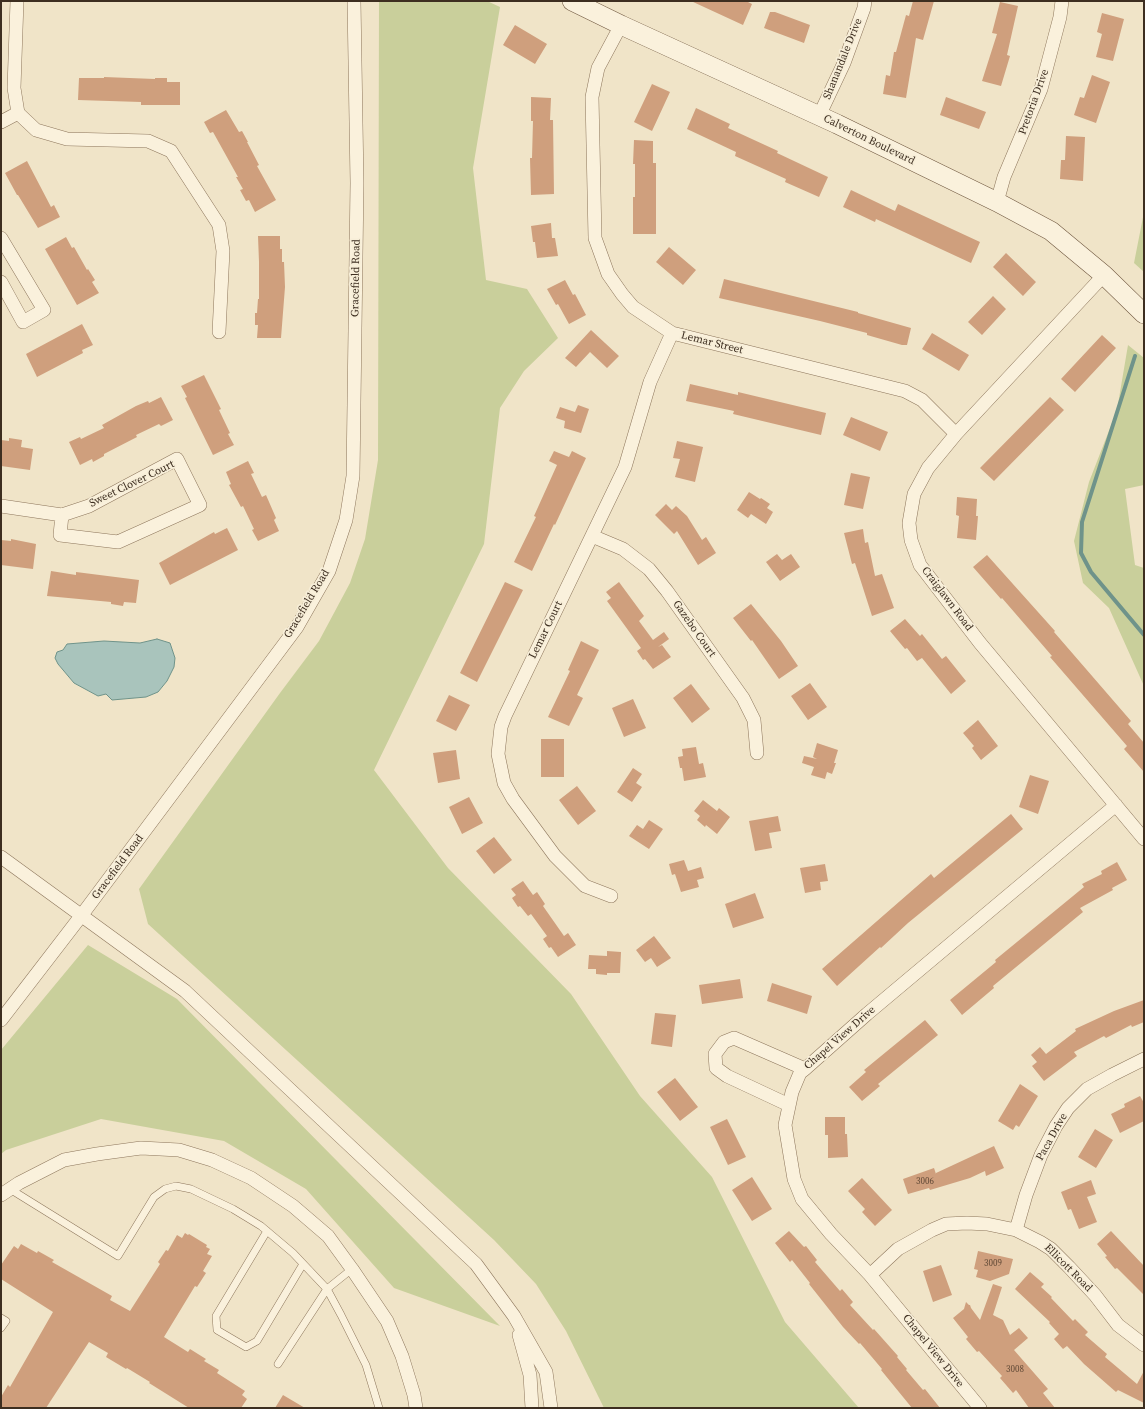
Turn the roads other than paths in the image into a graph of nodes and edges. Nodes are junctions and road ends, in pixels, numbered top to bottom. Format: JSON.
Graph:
{"nodes":[{"id":1,"x":17,"y":1,"type":"edge"},
{"id":2,"x":354,"y":1,"type":"edge"},
{"id":3,"x":572,"y":1,"type":"edge"},
{"id":4,"x":865,"y":1,"type":"edge"},
{"id":5,"x":1062,"y":1,"type":"edge"},
{"id":6,"x":621,"y":25,"type":"junction"},
{"id":7,"x":18,"y":113,"type":"junction"},
{"id":8,"x":819,"y":116,"type":"junction"},
{"id":9,"x":1,"y":122,"type":"edge"},
{"id":10,"x":997,"y":202,"type":"junction"},
{"id":11,"x":1,"y":238,"type":"edge"},
{"id":12,"x":5,"y":252,"type":"edge"},
{"id":13,"x":1104,"y":275,"type":"junction"},
{"id":14,"x":1,"y":282,"type":"edge"},
{"id":15,"x":1144,"y":314,"type":"edge"},
{"id":16,"x":219,"y":332,"type":"dead end"},
{"id":17,"x":672,"y":333,"type":"junction"},
{"id":18,"x":956,"y":434,"type":"junction"},
{"id":19,"x":1,"y":506,"type":"edge"},
{"id":20,"x":62,"y":515,"type":"junction"},
{"id":21,"x":592,"y":536,"type":"junction"},
{"id":22,"x":757,"y":753,"type":"dead end"},
{"id":23,"x":1116,"y":805,"type":"junction"},
{"id":24,"x":1144,"y":839,"type":"edge"},
{"id":25,"x":1,"y":856,"type":"edge"},
{"id":26,"x":611,"y":896,"type":"dead end"},
{"id":27,"x":81,"y":916,"type":"junction"},
{"id":28,"x":1,"y":1020,"type":"edge"},
{"id":29,"x":1144,"y":1059,"type":"edge"},
{"id":30,"x":805,"y":1069,"type":"junction"},
{"id":31,"x":789,"y":1105,"type":"junction"},
{"id":32,"x":5,"y":1192,"type":"edge"},
{"id":33,"x":1016,"y":1230,"type":"junction"},
{"id":34,"x":267,"y":1231,"type":"junction"},
{"id":35,"x":303,"y":1264,"type":"junction"},
{"id":36,"x":352,"y":1269,"type":"junction"},
{"id":37,"x":870,"y":1275,"type":"junction"},
{"id":38,"x":326,"y":1289,"type":"junction"},
{"id":39,"x":514,"y":1316,"type":"junction"},
{"id":40,"x":1,"y":1318,"type":"edge"},
{"id":41,"x":1,"y":1328,"type":"edge"},
{"id":42,"x":1144,"y":1345,"type":"edge"},
{"id":43,"x":278,"y":1364,"type":"dead end"},
{"id":44,"x":379,"y":1408,"type":"edge"},
{"id":45,"x":416,"y":1408,"type":"edge"},
{"id":46,"x":532,"y":1408,"type":"edge"},
{"id":47,"x":551,"y":1408,"type":"edge"},
{"id":48,"x":980,"y":1408,"type":"edge"}],
"edges":[{"from":1,"to":7,"type":"street"},
{"from":2,"to":27,"type":"street","name":"Gracefield Road"},
{"from":3,"to":6,"type":"street","name":"Calverton Boulevard"},
{"from":4,"to":8,"type":"street","name":"Shanandale Drive"},
{"from":5,"to":10,"type":"street","name":"Pretoria Drive"},
{"from":6,"to":8,"type":"street","name":"Calverton Boulevard"},
{"from":6,"to":17,"type":"street","name":"Lemar Street"},
{"from":7,"to":9,"type":"street"},
{"from":7,"to":16,"type":"street"},
{"from":8,"to":10,"type":"street","name":"Calverton Boulevard"},
{"from":10,"to":13,"type":"street","name":"Calverton Boulevard"},
{"from":11,"to":12,"type":"street"},
{"from":12,"to":14,"type":"street"},
{"from":13,"to":15,"type":"street","name":"Calverton Boulevard"},
{"from":13,"to":18,"type":"street","name":"Craiglawn Road"},
{"from":17,"to":18,"type":"street","name":"Lemar Street"},
{"from":17,"to":21,"type":"street","name":"Lemar Court"},
{"from":18,"to":23,"type":"street","name":"Craiglawn Road"},
{"from":19,"to":20,"type":"street","name":"Sweet Clover Court"},
{"from":20,"to":20,"type":"street","name":"Sweet Clover Court"},
{"from":21,"to":22,"type":"street","name":"Gazebo Court"},
{"from":21,"to":26,"type":"street","name":"Lemar Court"},
{"from":23,"to":24,"type":"street","name":"Craiglawn Road"},
{"from":23,"to":30,"type":"street","name":"Chapel View Drive"},
{"from":25,"to":27,"type":"street"},
{"from":27,"to":28,"type":"street","name":"Gracefield Road"},
{"from":27,"to":39,"type":"street"},
{"from":29,"to":33,"type":"street","name":"Paca Drive"},
{"from":30,"to":31,"type":"street","name":"Chapel View Drive"},
{"from":30,"to":31,"type":"street"},
{"from":31,"to":37,"type":"street","name":"Chapel View Drive"},
{"from":32,"to":34,"type":"lane"},
{"from":32,"to":36,"type":"street"},
{"from":33,"to":37,"type":"street","name":"Ellicott Road"},
{"from":33,"to":42,"type":"street","name":"Ellicott Road"},
{"from":34,"to":35,"type":"lane"},
{"from":34,"to":35,"type":"lane"},
{"from":35,"to":38,"type":"lane"},
{"from":36,"to":38,"type":"lane"},
{"from":36,"to":45,"type":"street"},
{"from":37,"to":48,"type":"street","name":"Chapel View Drive"},
{"from":38,"to":43,"type":"lane"},
{"from":38,"to":44,"type":"lane"},
{"from":39,"to":46,"type":"street"},
{"from":39,"to":47,"type":"street"},
{"from":40,"to":41,"type":"lane"}]}
